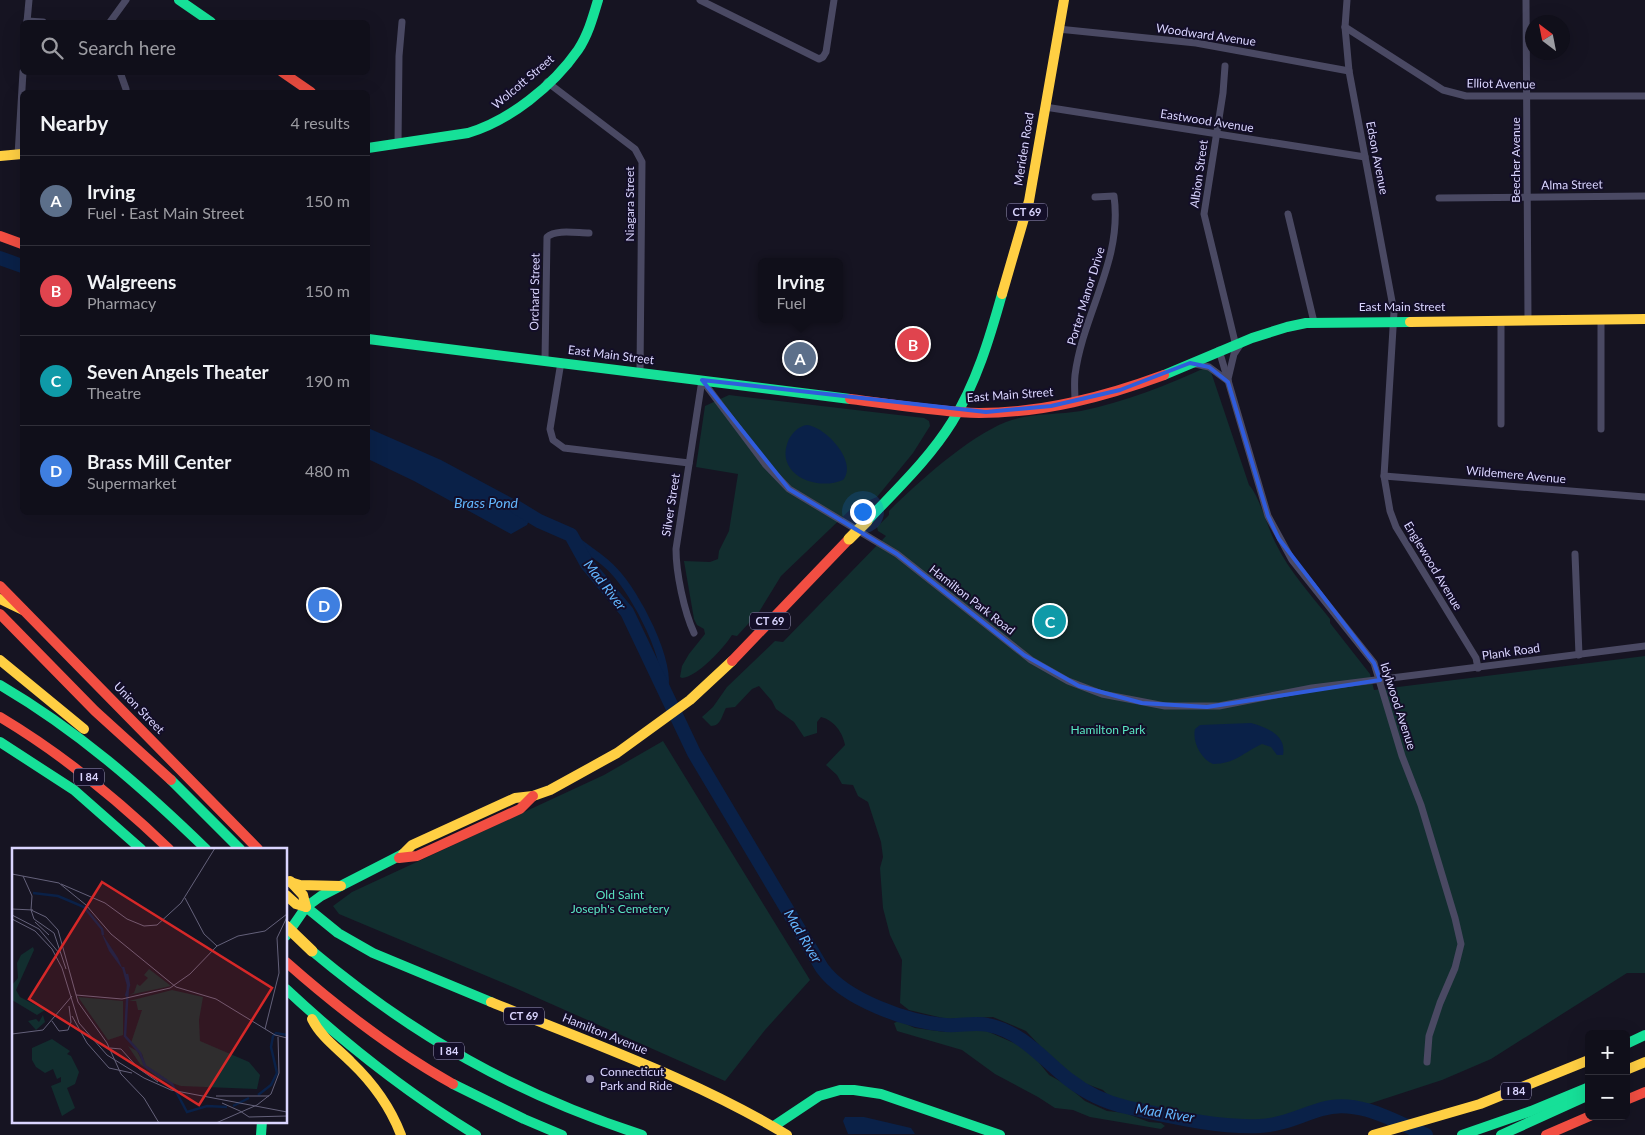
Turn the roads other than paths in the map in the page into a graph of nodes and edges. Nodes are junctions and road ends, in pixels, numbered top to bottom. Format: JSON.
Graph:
{"nodes":[{"id":1,"x":29,"y":0,"type":"edge"},
{"id":2,"x":126,"y":0,"type":"edge"},
{"id":3,"x":179,"y":0,"type":"edge"},
{"id":4,"x":598,"y":0,"type":"edge"},
{"id":5,"x":700,"y":0,"type":"edge"},
{"id":6,"x":834,"y":0,"type":"edge"},
{"id":7,"x":1064,"y":0,"type":"edge"},
{"id":8,"x":1347,"y":0,"type":"edge"},
{"id":9,"x":1526,"y":0,"type":"edge"},
{"id":10,"x":27,"y":20,"type":"edge"},
{"id":11,"x":111,"y":20,"type":"edge"},
{"id":12,"x":208,"y":20,"type":"edge"},
{"id":13,"x":402,"y":22,"type":"dead end"},
{"id":14,"x":1344,"y":27,"type":"junction"},
{"id":15,"x":1058,"y":29,"type":"junction"},
{"id":16,"x":1225,"y":66,"type":"dead end"},
{"id":17,"x":1349,"y":71,"type":"junction"},
{"id":18,"x":24,"y":75,"type":"edge"},
{"id":19,"x":121,"y":75,"type":"edge"},
{"id":20,"x":286,"y":75,"type":"edge"},
{"id":21,"x":547,"y":82,"type":"junction"},
{"id":22,"x":126,"y":89,"type":"dead end"},
{"id":23,"x":23,"y":90,"type":"edge"},
{"id":24,"x":308,"y":90,"type":"edge"},
{"id":25,"x":1527,"y":96,"type":"junction"},
{"id":26,"x":1645,"y":96,"type":"edge"},
{"id":27,"x":1045,"y":107,"type":"junction"},
{"id":28,"x":1217,"y":134,"type":"junction"},
{"id":29,"x":398,"y":144,"type":"junction"},
{"id":30,"x":370,"y":148,"type":"edge"},
{"id":31,"x":20,"y":154,"type":"edge"},
{"id":32,"x":0,"y":156,"type":"edge"},
{"id":33,"x":1366,"y":157,"type":"junction"},
{"id":34,"x":1095,"y":196,"type":"dead end"},
{"id":35,"x":1645,"y":196,"type":"edge"},
{"id":36,"x":1527,"y":197,"type":"junction"},
{"id":37,"x":1439,"y":198,"type":"dead end"},
{"id":38,"x":1288,"y":214,"type":"dead end"},
{"id":39,"x":589,"y":233,"type":"dead end"},
{"id":40,"x":0,"y":236,"type":"edge"},
{"id":41,"x":20,"y":243,"type":"edge"},
{"id":42,"x":1645,"y":319,"type":"edge"},
{"id":43,"x":1395,"y":320,"type":"junction"},
{"id":44,"x":1501,"y":320,"type":"junction"},
{"id":45,"x":1528,"y":320,"type":"junction"},
{"id":46,"x":1601,"y":320,"type":"junction"},
{"id":47,"x":1314,"y":322,"type":"junction"},
{"id":48,"x":370,"y":340,"type":"edge"},
{"id":49,"x":1240,"y":341,"type":"junction"},
{"id":50,"x":1219,"y":350,"type":"junction"},
{"id":51,"x":545,"y":360,"type":"junction"},
{"id":52,"x":560,"y":362,"type":"junction"},
{"id":53,"x":1190,"y":363,"type":"junction"},
{"id":54,"x":640,"y":372,"type":"junction"},
{"id":55,"x":702,"y":380,"type":"junction"},
{"id":56,"x":1228,"y":382,"type":"junction"},
{"id":57,"x":1076,"y":402,"type":"junction"},
{"id":58,"x":959,"y":412,"type":"junction"},
{"id":59,"x":1501,"y":424,"type":"dead end"},
{"id":60,"x":1601,"y":429,"type":"dead end"},
{"id":61,"x":689,"y":463,"type":"junction"},
{"id":62,"x":1384,"y":476,"type":"junction"},
{"id":63,"x":1645,"y":497,"type":"edge"},
{"id":64,"x":1575,"y":554,"type":"dead end"},
{"id":65,"x":0,"y":586,"type":"edge"},
{"id":66,"x":0,"y":599,"type":"edge"},
{"id":67,"x":23,"y":610,"type":"junction"},
{"id":68,"x":0,"y":614,"type":"edge"},
{"id":69,"x":694,"y":633,"type":"dead end"},
{"id":70,"x":1645,"y":646,"type":"edge"},
{"id":71,"x":1580,"y":655,"type":"junction"},
{"id":72,"x":0,"y":660,"type":"edge"},
{"id":73,"x":1478,"y":668,"type":"junction"},
{"id":74,"x":1380,"y":680,"type":"junction"},
{"id":75,"x":0,"y":685,"type":"edge"},
{"id":76,"x":0,"y":718,"type":"edge"},
{"id":77,"x":0,"y":742,"type":"edge"},
{"id":78,"x":92,"y":744,"type":"junction"},
{"id":79,"x":140,"y":848,"type":"edge"},
{"id":80,"x":167,"y":848,"type":"edge"},
{"id":81,"x":205,"y":848,"type":"edge"},
{"id":82,"x":239,"y":848,"type":"edge"},
{"id":83,"x":257,"y":848,"type":"edge"},
{"id":84,"x":288,"y":880,"type":"edge"},
{"id":85,"x":342,"y":886,"type":"junction"},
{"id":86,"x":288,"y":897,"type":"edge"},
{"id":87,"x":306,"y":907,"type":"junction"},
{"id":88,"x":288,"y":928,"type":"edge"},
{"id":89,"x":288,"y":933,"type":"edge"},
{"id":90,"x":288,"y":964,"type":"edge"},
{"id":91,"x":288,"y":991,"type":"edge"},
{"id":92,"x":308,"y":1010,"type":"junction"},
{"id":93,"x":1645,"y":1035,"type":"edge"},
{"id":94,"x":1630,"y":1042,"type":"edge"},
{"id":95,"x":1427,"y":1062,"type":"dead end"},
{"id":96,"x":1585,"y":1062,"type":"edge"},
{"id":97,"x":1645,"y":1062,"type":"edge"},
{"id":98,"x":1630,"y":1068,"type":"edge"},
{"id":99,"x":1585,"y":1089,"type":"edge"},
{"id":100,"x":1645,"y":1092,"type":"edge"},
{"id":101,"x":1585,"y":1097,"type":"edge"},
{"id":102,"x":1630,"y":1098,"type":"edge"},
{"id":103,"x":1585,"y":1118,"type":"edge"},
{"id":104,"x":529,"y":1121,"type":"junction"},
{"id":105,"x":262,"y":1122,"type":"edge"},
{"id":106,"x":774,"y":1126,"type":"junction"},
{"id":107,"x":1467,"y":1133,"type":"edge"},
{"id":108,"x":261,"y":1135,"type":"edge"},
{"id":109,"x":402,"y":1135,"type":"edge"},
{"id":110,"x":476,"y":1135,"type":"edge"},
{"id":111,"x":542,"y":1135,"type":"edge"},
{"id":112,"x":562,"y":1135,"type":"edge"},
{"id":113,"x":642,"y":1135,"type":"edge"},
{"id":114,"x":787,"y":1135,"type":"edge"},
{"id":115,"x":1000,"y":1135,"type":"edge"},
{"id":116,"x":1373,"y":1135,"type":"edge"},
{"id":117,"x":1501,"y":1135,"type":"edge"},
{"id":118,"x":1546,"y":1135,"type":"edge"}],
"edges":[{"from":1,"to":10,"type":"street"},
{"from":2,"to":11,"type":"street"},
{"from":3,"to":12,"type":"main road"},
{"from":4,"to":21,"type":"main road","name":"Wolcott Street"},
{"from":5,"to":6,"type":"street"},
{"from":7,"to":15,"type":"main road","name":"Meriden Road","number":"CT 69"},
{"from":8,"to":14,"type":"street","name":"Edson Avenue"},
{"from":9,"to":25,"type":"street","name":"Beecher Avenue"},
{"from":13,"to":29,"type":"street"},
{"from":14,"to":17,"type":"street","name":"Edson Avenue"},
{"from":14,"to":25,"type":"street","name":"Elliot Avenue"},
{"from":15,"to":17,"type":"street","name":"Woodward Avenue"},
{"from":15,"to":27,"type":"main road","name":"Meriden Road","number":"CT 69"},
{"from":16,"to":28,"type":"street","name":"Albion Street"},
{"from":17,"to":33,"type":"street","name":"Edson Avenue"},
{"from":18,"to":23,"type":"street"},
{"from":19,"to":22,"type":"street"},
{"from":20,"to":24,"type":"main road"},
{"from":21,"to":29,"type":"main road","name":"Wolcott Street"},
{"from":21,"to":54,"type":"street","name":"Niagara Street"},
{"from":25,"to":26,"type":"street","name":"Elliot Avenue"},
{"from":25,"to":36,"type":"street","name":"Beecher Avenue"},
{"from":27,"to":28,"type":"street","name":"Eastwood Avenue"},
{"from":27,"to":58,"type":"main road","name":"Meriden Road","number":"CT 69"},
{"from":28,"to":33,"type":"street","name":"Eastwood Avenue"},
{"from":28,"to":49,"type":"street","name":"Albion Street"},
{"from":29,"to":30,"type":"main road","name":"Wolcott Street"},
{"from":31,"to":32,"type":"main road"},
{"from":33,"to":43,"type":"street","name":"Edson Avenue"},
{"from":34,"to":57,"type":"street","name":"Porter Manor Drive"},
{"from":35,"to":36,"type":"street","name":"Alma Street"},
{"from":36,"to":37,"type":"street","name":"Alma Street"},
{"from":36,"to":45,"type":"street","name":"Beecher Avenue"},
{"from":38,"to":47,"type":"street"},
{"from":39,"to":51,"type":"street","name":"Orchard Street"},
{"from":40,"to":41,"type":"main road"},
{"from":42,"to":46,"type":"main road","name":"East Main Street"},
{"from":43,"to":44,"type":"main road","name":"East Main Street"},
{"from":43,"to":47,"type":"main road","name":"East Main Street"},
{"from":43,"to":62,"type":"street","name":"Englewood Avenue"},
{"from":44,"to":45,"type":"main road","name":"East Main Street"},
{"from":44,"to":59,"type":"street"},
{"from":45,"to":46,"type":"main road","name":"East Main Street"},
{"from":46,"to":60,"type":"street"},
{"from":47,"to":49,"type":"main road","name":"East Main Street"},
{"from":48,"to":51,"type":"main road","name":"East Main Street"},
{"from":49,"to":50,"type":"main road","name":"East Main Street"},
{"from":49,"to":56,"type":"street","name":"Idylwood Avenue"},
{"from":50,"to":53,"type":"main road","name":"East Main Street"},
{"from":50,"to":56,"type":"street","name":"Idylwood Avenue"},
{"from":51,"to":52,"type":"main road","name":"East Main Street"},
{"from":52,"to":54,"type":"main road","name":"East Main Street"},
{"from":52,"to":61,"type":"street"},
{"from":53,"to":56,"type":"street"},
{"from":53,"to":57,"type":"main road","name":"East Main Street"},
{"from":54,"to":55,"type":"main road","name":"East Main Street"},
{"from":55,"to":58,"type":"main road","name":"East Main Street"},
{"from":55,"to":61,"type":"street","name":"Silver Street"},
{"from":55,"to":74,"type":"street","name":"Hamilton Park Road"},
{"from":56,"to":74,"type":"street","name":"Idylwood Avenue"},
{"from":57,"to":58,"type":"main road","name":"East Main Street"},
{"from":58,"to":85,"type":"main road","number":"CT 69","bridge":true},
{"from":61,"to":69,"type":"street","name":"Silver Street"},
{"from":62,"to":63,"type":"street","name":"Wildemere Avenue"},
{"from":62,"to":73,"type":"street","name":"Englewood Avenue"},
{"from":64,"to":71,"type":"street"},
{"from":65,"to":67,"type":"main road","name":"Union Street"},
{"from":66,"to":67,"type":"main road"},
{"from":67,"to":83,"type":"main road","name":"Union Street"},
{"from":68,"to":82,"type":"main road"},
{"from":70,"to":71,"type":"street","name":"Plank Road"},
{"from":71,"to":73,"type":"street","name":"Plank Road"},
{"from":72,"to":78,"type":"main road"},
{"from":73,"to":74,"type":"street","name":"Plank Road"},
{"from":74,"to":95,"type":"street","name":"Idylwood Avenue"},
{"from":75,"to":78,"type":"main road","number":"I 84"},
{"from":76,"to":80,"type":"main road","number":"I 84"},
{"from":77,"to":79,"type":"main road"},
{"from":78,"to":81,"type":"main road","number":"I 84"},
{"from":84,"to":85,"type":"main road"},
{"from":84,"to":87,"type":"main road"},
{"from":85,"to":87,"type":"main road","number":"CT 69"},
{"from":86,"to":87,"type":"main road"},
{"from":87,"to":89,"type":"main road"},
{"from":87,"to":106,"type":"main road","name":"Hamilton Avenue","number":"CT 69"},
{"from":88,"to":113,"type":"main road","number":"I 84","bridge":true},
{"from":90,"to":104,"type":"main road","number":"I 84"},
{"from":91,"to":92,"type":"main road"},
{"from":92,"to":109,"type":"main road"},
{"from":92,"to":110,"type":"main road"},
{"from":93,"to":94,"type":"main road"},
{"from":96,"to":116,"type":"main road","number":"I 84"},
{"from":97,"to":98,"type":"main road"},
{"from":99,"to":107,"type":"main road","number":"I 84"},
{"from":100,"to":102,"type":"main road"},
{"from":101,"to":117,"type":"main road"},
{"from":103,"to":118,"type":"main road"},
{"from":104,"to":111,"type":"main road"},
{"from":104,"to":112,"type":"main road","number":"I 84"},
{"from":105,"to":108,"type":"main road"},
{"from":106,"to":114,"type":"main road","name":"Hamilton Avenue","number":"CT 69"},
{"from":106,"to":115,"type":"main road"}]}
